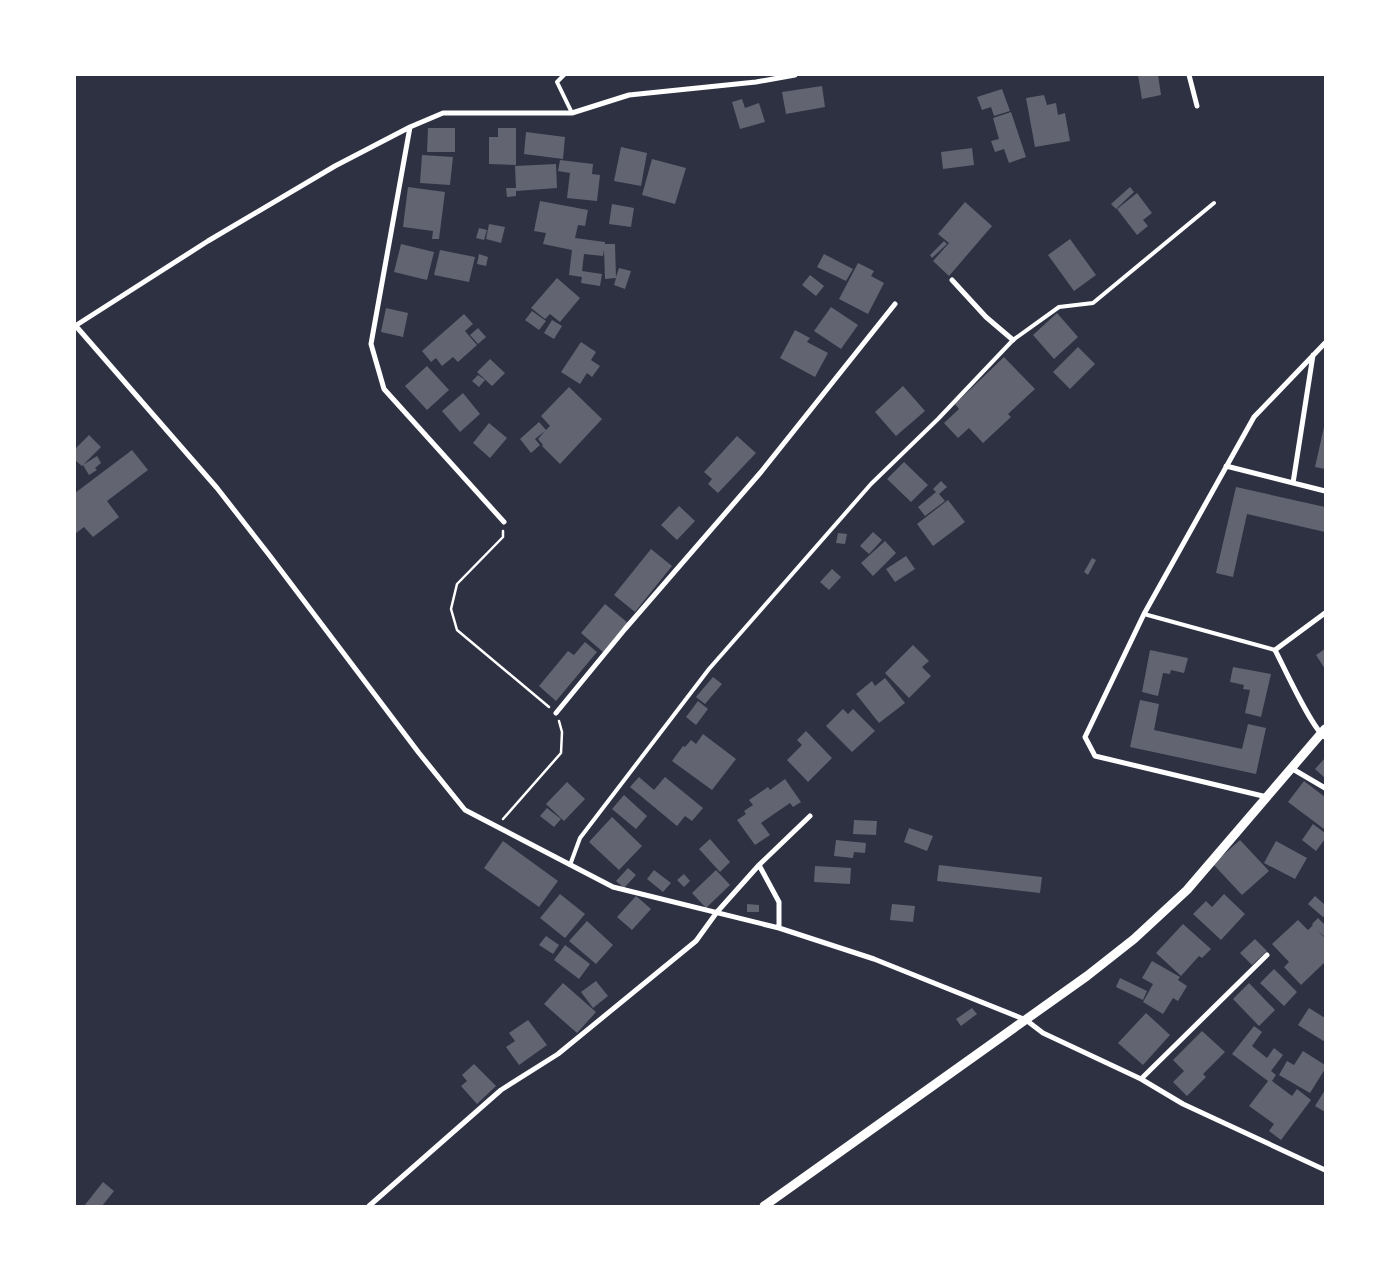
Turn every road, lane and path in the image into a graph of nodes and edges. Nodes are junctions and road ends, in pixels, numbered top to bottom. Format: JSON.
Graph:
{"nodes":[{"id":1,"x":554,"y":75,"type":"edge"},
{"id":2,"x":564,"y":75,"type":"edge"},
{"id":3,"x":794,"y":75,"type":"edge"},
{"id":4,"x":1190,"y":75,"type":"edge"},
{"id":5,"x":557,"y":82,"type":"junction"},
{"id":6,"x":1196,"y":106,"type":"dead end"},
{"id":7,"x":572,"y":113,"type":"junction"},
{"id":8,"x":410,"y":127,"type":"junction"},
{"id":9,"x":1214,"y":203,"type":"dead end"},
{"id":10,"x":952,"y":280,"type":"dead end"},
{"id":11,"x":895,"y":304,"type":"dead end"},
{"id":12,"x":75,"y":326,"type":"edge"},
{"id":13,"x":1013,"y":340,"type":"junction"},
{"id":14,"x":1325,"y":342,"type":"edge"},
{"id":15,"x":1314,"y":354,"type":"junction"},
{"id":16,"x":1226,"y":466,"type":"junction"},
{"id":17,"x":1293,"y":483,"type":"junction"},
{"id":18,"x":1325,"y":491,"type":"edge"},
{"id":19,"x":504,"y":522,"type":"joint"},
{"id":20,"x":1325,"y":613,"type":"edge"},
{"id":21,"x":1144,"y":614,"type":"junction"},
{"id":22,"x":1275,"y":650,"type":"junction"},
{"id":23,"x":556,"y":713,"type":"junction"},
{"id":24,"x":1324,"y":733,"type":"edge"},
{"id":25,"x":1292,"y":768,"type":"junction"},
{"id":26,"x":1325,"y":788,"type":"edge"},
{"id":27,"x":1267,"y":797,"type":"junction"},
{"id":28,"x":810,"y":816,"type":"dead end"},
{"id":29,"x":497,"y":827,"type":"junction"},
{"id":30,"x":570,"y":864,"type":"junction"},
{"id":31,"x":759,"y":865,"type":"junction"},
{"id":32,"x":717,"y":912,"type":"junction"},
{"id":33,"x":779,"y":928,"type":"junction"},
{"id":34,"x":1267,"y":955,"type":"dead end"},
{"id":35,"x":1026,"y":1020,"type":"junction"},
{"id":36,"x":1141,"y":1079,"type":"junction"},
{"id":37,"x":1325,"y":1170,"type":"edge"},
{"id":38,"x":369,"y":1206,"type":"edge"},
{"id":39,"x":764,"y":1206,"type":"edge"}],
"edges":[{"from":1,"to":5,"type":"lane"},
{"from":2,"to":5,"type":"lane"},
{"from":3,"to":7,"type":"street"},
{"from":4,"to":6,"type":"street"},
{"from":5,"to":7,"type":"lane"},
{"from":7,"to":8,"type":"street"},
{"from":8,"to":12,"type":"street"},
{"from":8,"to":19,"type":"street"},
{"from":9,"to":13,"type":"lane"},
{"from":10,"to":13,"type":"street"},
{"from":11,"to":23,"type":"street"},
{"from":12,"to":29,"type":"street"},
{"from":13,"to":30,"type":"lane"},
{"from":14,"to":15,"type":"street"},
{"from":15,"to":16,"type":"street"},
{"from":15,"to":17,"type":"street"},
{"from":16,"to":17,"type":"street"},
{"from":16,"to":21,"type":"street"},
{"from":17,"to":18,"type":"street"},
{"from":19,"to":23,"type":"path"},
{"from":20,"to":22,"type":"street"},
{"from":21,"to":22,"type":"lane"},
{"from":21,"to":27,"type":"street"},
{"from":22,"to":24,"type":"street"},
{"from":23,"to":29,"type":"path"},
{"from":24,"to":25,"type":"street"},
{"from":25,"to":26,"type":"street"},
{"from":25,"to":27,"type":"street"},
{"from":27,"to":35,"type":"street"},
{"from":28,"to":31,"type":"street"},
{"from":29,"to":30,"type":"street"},
{"from":30,"to":32,"type":"street"},
{"from":31,"to":32,"type":"street"},
{"from":31,"to":33,"type":"street"},
{"from":32,"to":33,"type":"street"},
{"from":32,"to":38,"type":"street"},
{"from":33,"to":35,"type":"street"},
{"from":34,"to":36,"type":"street"},
{"from":35,"to":36,"type":"street"},
{"from":35,"to":39,"type":"street"},
{"from":36,"to":37,"type":"street"}]}
